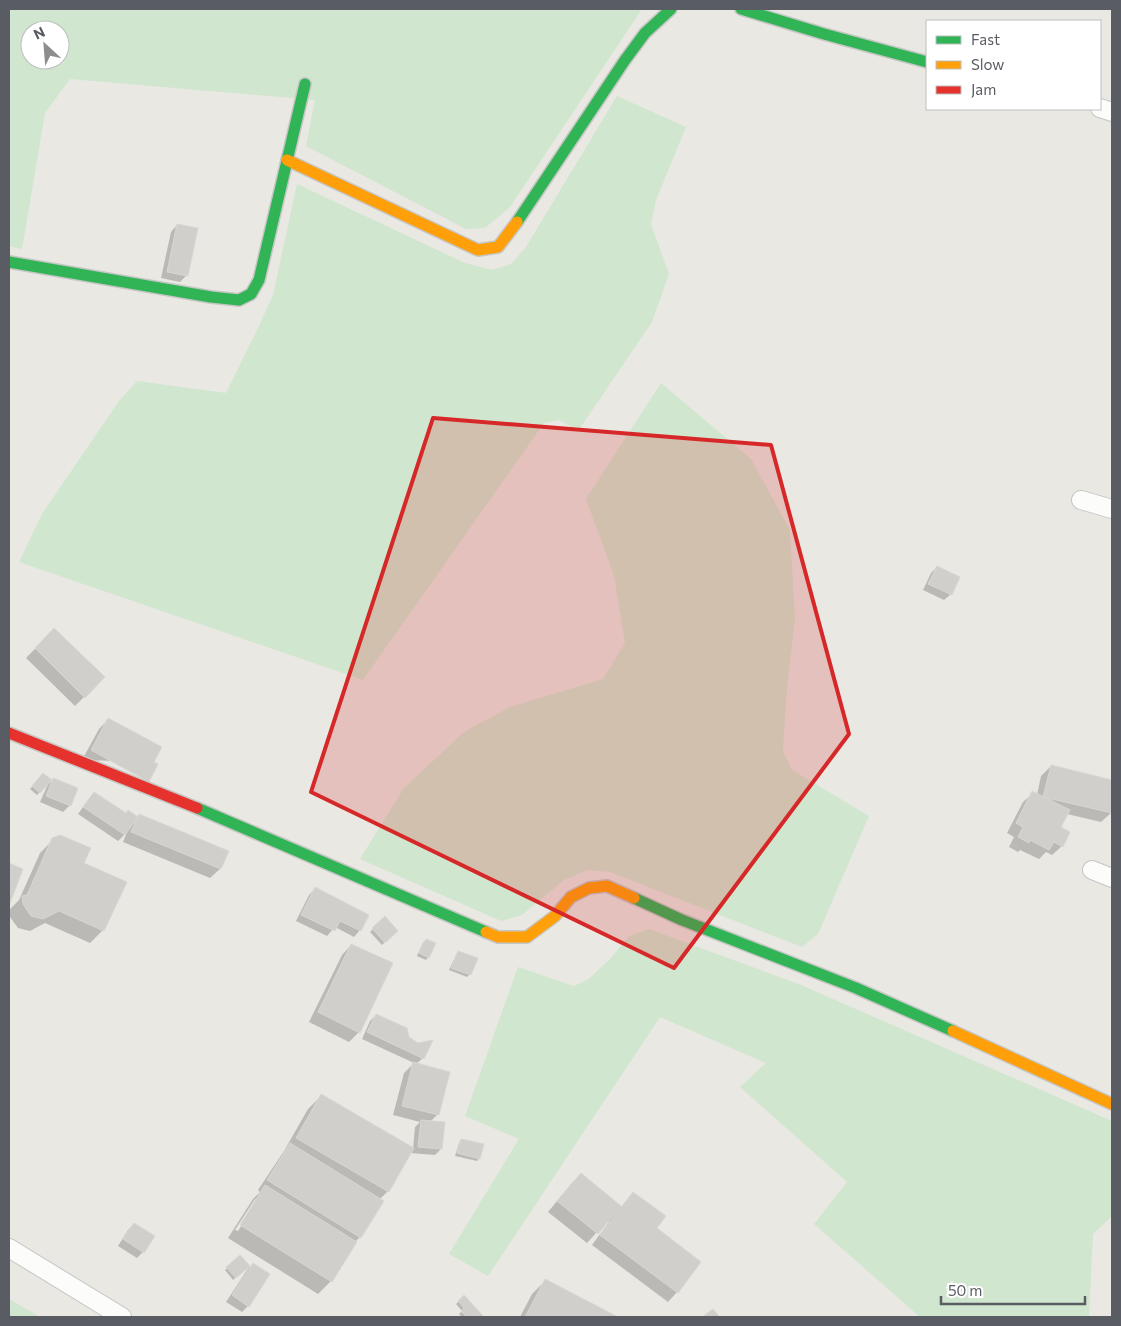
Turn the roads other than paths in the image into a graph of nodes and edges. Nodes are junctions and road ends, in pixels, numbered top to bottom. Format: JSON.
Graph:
{"nodes":[{"id":1,"x":671,"y":9,"type":"edge"},
{"id":2,"x":741,"y":9,"type":"edge"},
{"id":3,"x":926,"y":62,"type":"edge"},
{"id":4,"x":305,"y":84,"type":"dead end"},
{"id":5,"x":287,"y":160,"type":"junction"},
{"id":6,"x":9,"y":262,"type":"edge"},
{"id":7,"x":1081,"y":500,"type":"dead end"},
{"id":8,"x":1112,"y":509,"type":"edge"},
{"id":9,"x":9,"y":733,"type":"edge"},
{"id":10,"x":1092,"y":870,"type":"dead end"},
{"id":11,"x":1112,"y":878,"type":"edge"},
{"id":12,"x":1112,"y":1104,"type":"edge"},
{"id":13,"x":9,"y":1248,"type":"edge"},
{"id":14,"x":122,"y":1317,"type":"edge"}],
"edges":[{"from":1,"to":5,"type":"street"},
{"from":2,"to":3,"type":"street"},
{"from":4,"to":5,"type":"street"},
{"from":5,"to":6,"type":"street"},
{"from":7,"to":8,"type":"street"},
{"from":9,"to":12,"type":"street"},
{"from":10,"to":11,"type":"street"},
{"from":13,"to":14,"type":"street"}]}
